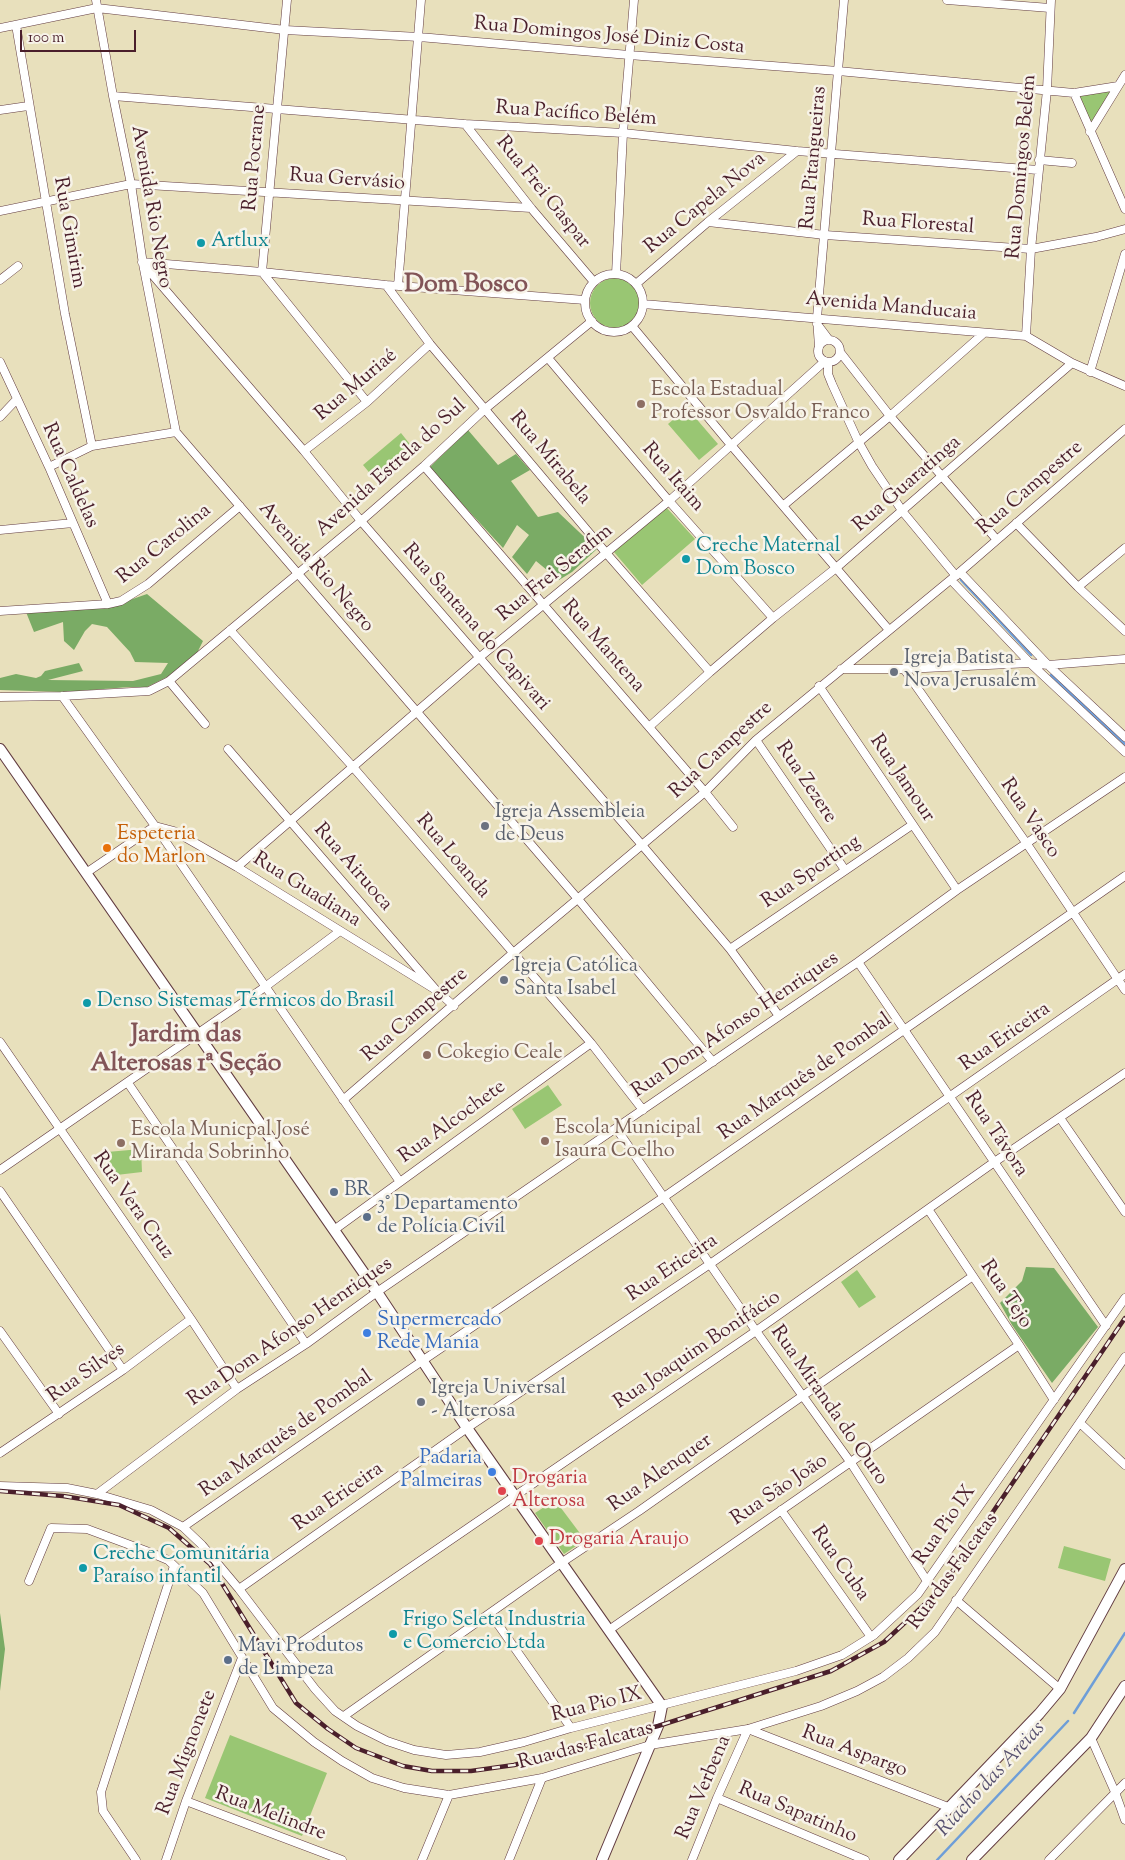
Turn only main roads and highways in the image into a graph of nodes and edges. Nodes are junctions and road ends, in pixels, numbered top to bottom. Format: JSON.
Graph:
{"nodes":[{"id":1,"x":0,"y":750,"type":"edge"},
{"id":2,"x":1125,"y":1569,"type":"edge"},
{"id":3,"x":1125,"y":1686,"type":"edge"},
{"id":4,"x":602,"y":1860,"type":"edge"},
{"id":5,"x":900,"y":1860,"type":"edge"},
{"id":6,"x":972,"y":1860,"type":"edge"}],
"edges":[{"from":1,"to":4,"type":"main road"},
{"from":2,"to":5,"type":"main road"},
{"from":3,"to":6,"type":"main road"}]}
